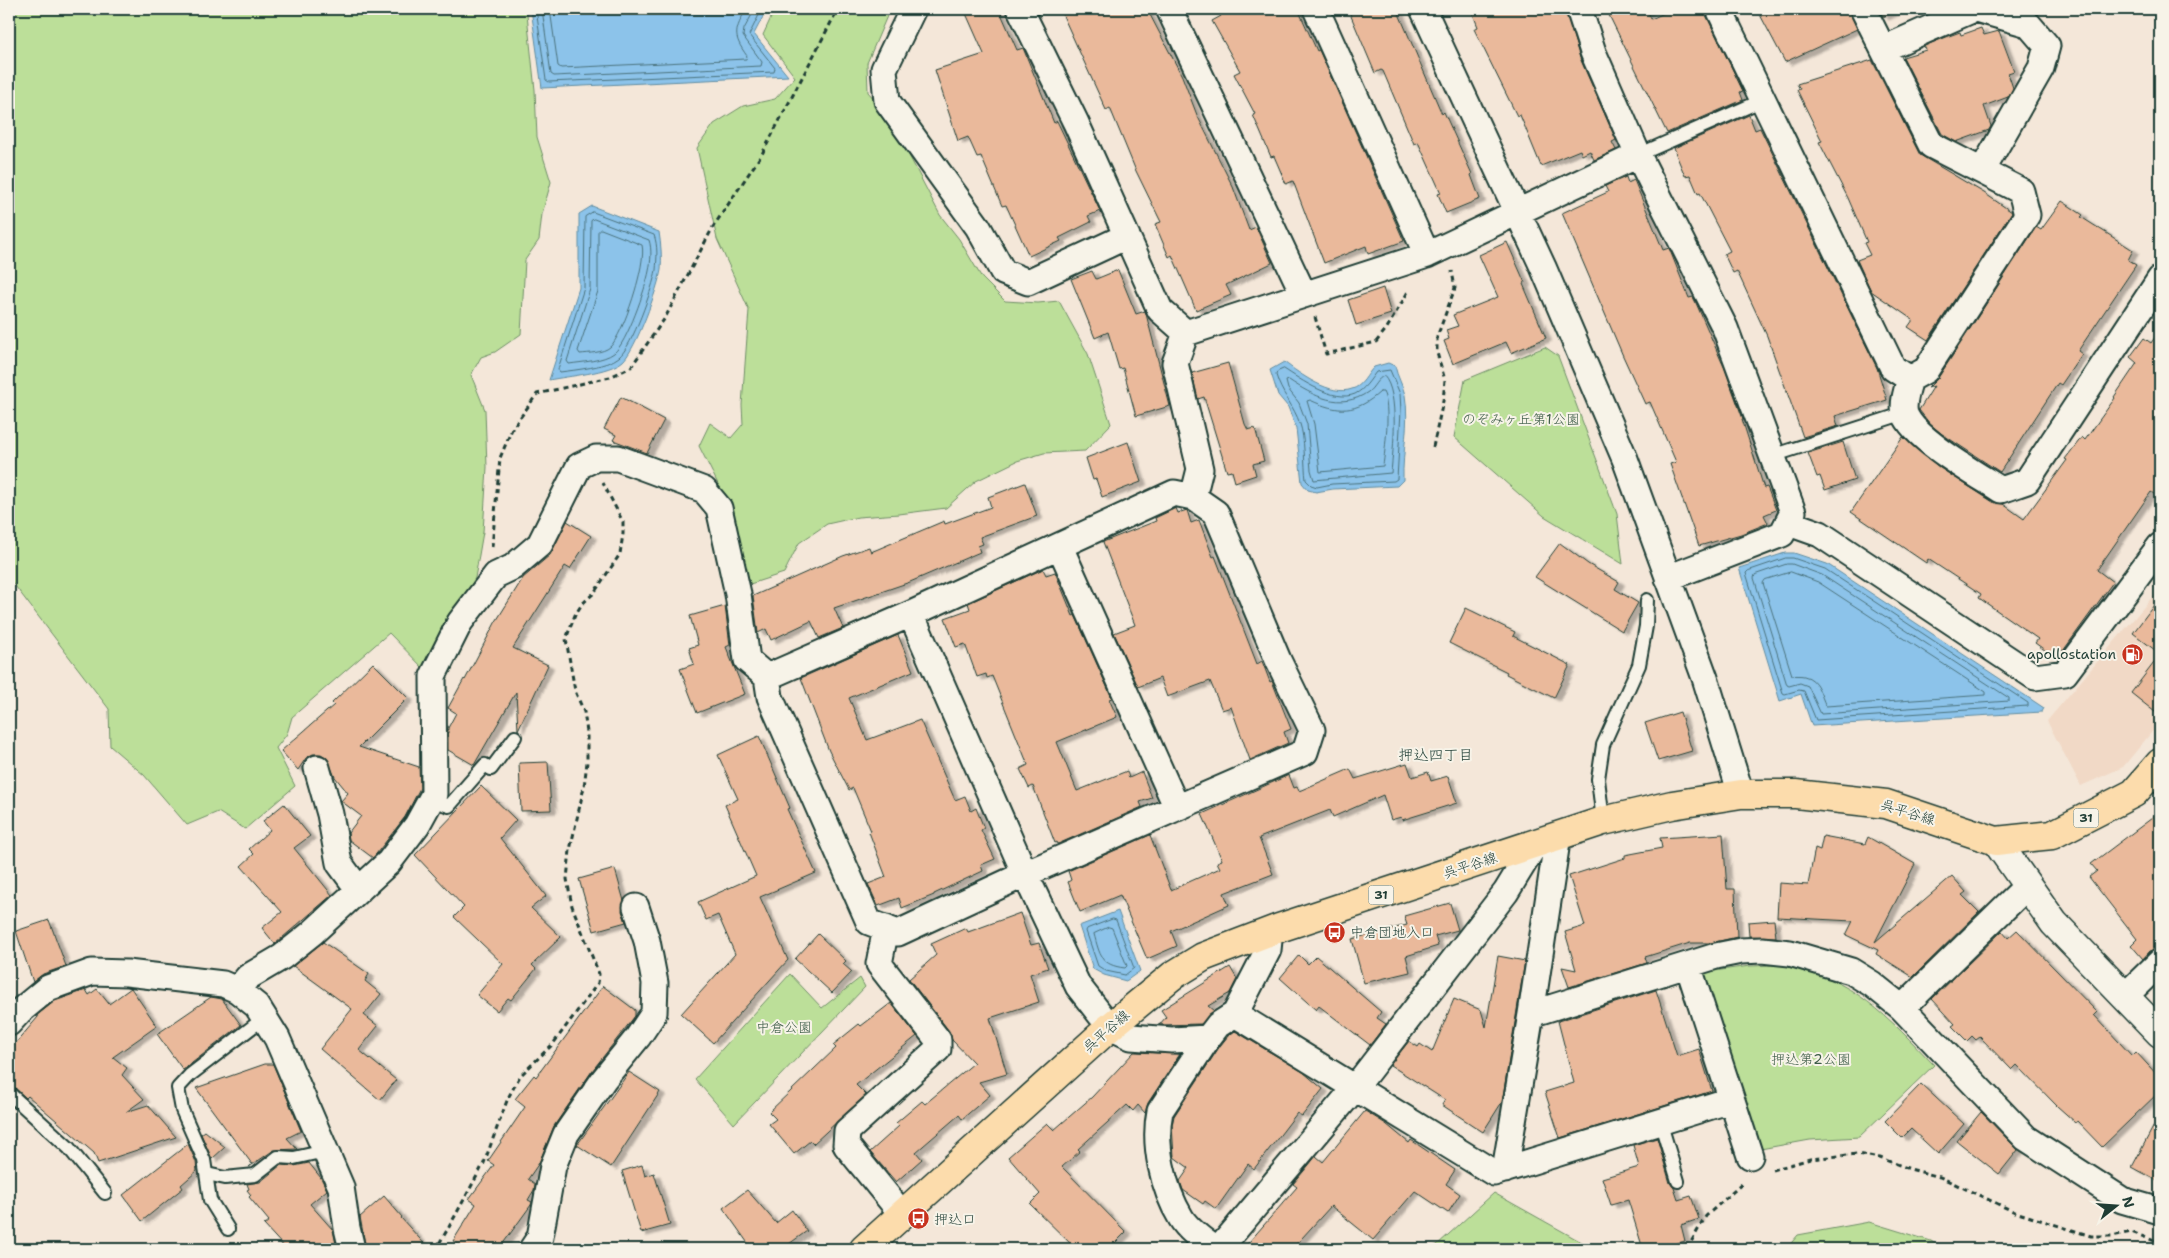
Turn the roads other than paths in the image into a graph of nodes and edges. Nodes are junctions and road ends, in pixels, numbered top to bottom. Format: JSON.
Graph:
{"nodes":[{"id":1,"x":913,"y":9,"type":"edge"},
{"id":2,"x":1020,"y":9,"type":"edge"},
{"id":3,"x":1169,"y":9,"type":"edge"},
{"id":4,"x":1316,"y":9,"type":"edge"},
{"id":5,"x":1423,"y":9,"type":"edge"},
{"id":6,"x":1579,"y":9,"type":"edge"},
{"id":7,"x":1719,"y":9,"type":"edge"},
{"id":8,"x":1863,"y":9,"type":"edge"},
{"id":9,"x":1975,"y":9,"type":"edge"},
{"id":10,"x":1883,"y":49,"type":"junction"},
{"id":11,"x":1763,"y":100,"type":"junction"},
{"id":12,"x":1638,"y":155,"type":"junction"},
{"id":13,"x":1982,"y":171,"type":"junction"},
{"id":14,"x":1517,"y":212,"type":"junction"},
{"id":15,"x":1127,"y":236,"type":"junction"},
{"id":16,"x":1436,"y":262,"type":"junction"},
{"id":17,"x":2160,"y":279,"type":"edge"},
{"id":18,"x":1304,"y":295,"type":"junction"},
{"id":19,"x":1186,"y":333,"type":"junction"},
{"id":20,"x":1910,"y":379,"type":"junction"},
{"id":21,"x":1905,"y":413,"type":"junction"},
{"id":22,"x":1772,"y":456,"type":"junction"},
{"id":23,"x":1193,"y":497,"type":"junction"},
{"id":24,"x":1788,"y":523,"type":"junction"},
{"id":25,"x":2160,"y":546,"type":"edge"},
{"id":26,"x":1060,"y":547,"type":"junction"},
{"id":27,"x":1668,"y":578,"type":"junction"},
{"id":28,"x":1648,"y":600,"type":"dead end"},
{"id":29,"x":911,"y":614,"type":"junction"},
{"id":30,"x":767,"y":677,"type":"junction"},
{"id":31,"x":515,"y":737,"type":"dead end"},
{"id":32,"x":2160,"y":763,"type":"edge"},
{"id":33,"x":317,"y":768,"type":"dead end"},
{"id":34,"x":1741,"y":794,"type":"junction"},
{"id":35,"x":431,"y":800,"type":"junction"},
{"id":36,"x":1177,"y":808,"type":"junction"},
{"id":37,"x":1603,"y":821,"type":"junction"},
{"id":38,"x":1547,"y":839,"type":"junction"},
{"id":39,"x":1996,"y":841,"type":"junction"},
{"id":40,"x":1025,"y":874,"type":"junction"},
{"id":41,"x":2028,"y":886,"type":"junction"},
{"id":42,"x":359,"y":890,"type":"junction"},
{"id":43,"x":636,"y":907,"type":"dead end"},
{"id":44,"x":886,"y":928,"type":"junction"},
{"id":45,"x":1270,"y":931,"type":"junction"},
{"id":46,"x":2160,"y":962,"type":"edge"},
{"id":47,"x":1688,"y":965,"type":"junction"},
{"id":48,"x":237,"y":990,"type":"junction"},
{"id":49,"x":2125,"y":996,"type":"junction"},
{"id":50,"x":1902,"y":1008,"type":"junction"},
{"id":51,"x":12,"y":1010,"type":"edge"},
{"id":52,"x":1235,"y":1014,"type":"junction"},
{"id":53,"x":1532,"y":1014,"type":"junction"},
{"id":54,"x":264,"y":1018,"type":"junction"},
{"id":55,"x":1110,"y":1027,"type":"junction"},
{"id":56,"x":2160,"y":1033,"type":"edge"},
{"id":57,"x":1208,"y":1038,"type":"junction"},
{"id":58,"x":1354,"y":1089,"type":"junction"},
{"id":59,"x":9,"y":1093,"type":"edge"},
{"id":60,"x":1731,"y":1100,"type":"junction"},
{"id":61,"x":1660,"y":1121,"type":"junction"},
{"id":62,"x":325,"y":1151,"type":"junction"},
{"id":63,"x":1749,"y":1167,"type":"road end"},
{"id":64,"x":1505,"y":1170,"type":"junction"},
{"id":65,"x":207,"y":1174,"type":"junction"},
{"id":66,"x":1678,"y":1181,"type":"dead end"},
{"id":67,"x":105,"y":1193,"type":"dead end"},
{"id":68,"x":2160,"y":1211,"type":"edge"},
{"id":69,"x":902,"y":1214,"type":"junction"},
{"id":70,"x":228,"y":1229,"type":"dead end"},
{"id":71,"x":352,"y":1249,"type":"edge"},
{"id":72,"x":532,"y":1249,"type":"edge"},
{"id":73,"x":864,"y":1249,"type":"edge"},
{"id":74,"x":1215,"y":1249,"type":"edge"},
{"id":75,"x":1219,"y":1249,"type":"edge"}],
"edges":[{"from":1,"to":15,"type":"street"},
{"from":2,"to":15,"type":"street"},
{"from":3,"to":18,"type":"street"},
{"from":4,"to":16,"type":"street"},
{"from":5,"to":14,"type":"street"},
{"from":6,"to":12,"type":"street"},
{"from":7,"to":11,"type":"street"},
{"from":8,"to":10,"type":"street"},
{"from":9,"to":10,"type":"street"},
{"from":9,"to":13,"type":"street"},
{"from":10,"to":13,"type":"street"},
{"from":11,"to":12,"type":"lane"},
{"from":11,"to":20,"type":"street"},
{"from":12,"to":14,"type":"street"},
{"from":12,"to":22,"type":"street"},
{"from":13,"to":20,"type":"street"},
{"from":14,"to":16,"type":"street"},
{"from":14,"to":27,"type":"street"},
{"from":15,"to":19,"type":"street"},
{"from":16,"to":18,"type":"street"},
{"from":17,"to":21,"type":"street"},
{"from":18,"to":19,"type":"street"},
{"from":19,"to":23,"type":"street"},
{"from":20,"to":21,"type":"street"},
{"from":21,"to":22,"type":"lane"},
{"from":22,"to":24,"type":"street"},
{"from":23,"to":26,"type":"street"},
{"from":23,"to":36,"type":"street"},
{"from":24,"to":25,"type":"street"},
{"from":24,"to":27,"type":"street"},
{"from":26,"to":29,"type":"street"},
{"from":26,"to":36,"type":"street"},
{"from":27,"to":34,"type":"street"},
{"from":28,"to":37,"type":"lane"},
{"from":29,"to":30,"type":"street"},
{"from":29,"to":40,"type":"street"},
{"from":30,"to":35,"type":"street"},
{"from":30,"to":44,"type":"street"},
{"from":31,"to":35,"type":"lane"},
{"from":32,"to":39,"type":"main road","name":"呉平谷線","number":"31"},
{"from":33,"to":42,"type":"street"},
{"from":34,"to":37,"type":"main road","name":"呉平谷線","number":"31"},
{"from":34,"to":39,"type":"main road","name":"呉平谷線","number":"31"},
{"from":35,"to":42,"type":"street"},
{"from":36,"to":40,"type":"street"},
{"from":37,"to":38,"type":"main road","name":"呉平谷線","number":"31"},
{"from":38,"to":45,"type":"main road","name":"呉平谷線","number":"31"},
{"from":38,"to":53,"type":"street"},
{"from":38,"to":58,"type":"street"},
{"from":39,"to":41,"type":"street"},
{"from":40,"to":44,"type":"street"},
{"from":40,"to":55,"type":"street"},
{"from":41,"to":49,"type":"street"},
{"from":41,"to":50,"type":"street"},
{"from":42,"to":48,"type":"street"},
{"from":43,"to":72,"type":"street"},
{"from":44,"to":69,"type":"street"},
{"from":45,"to":52,"type":"street"},
{"from":45,"to":55,"type":"main road","name":"呉平谷線","number":"31"},
{"from":46,"to":49,"type":"street"},
{"from":47,"to":50,"type":"street"},
{"from":47,"to":53,"type":"street"},
{"from":47,"to":60,"type":"street"},
{"from":48,"to":51,"type":"street"},
{"from":48,"to":54,"type":"street"},
{"from":49,"to":56,"type":"street"},
{"from":50,"to":68,"type":"street"},
{"from":52,"to":57,"type":"street"},
{"from":52,"to":58,"type":"street"},
{"from":53,"to":64,"type":"street"},
{"from":54,"to":62,"type":"street"},
{"from":54,"to":65,"type":"lane"},
{"from":55,"to":57,"type":"street"},
{"from":55,"to":69,"type":"main road","name":"呉平谷線","number":"31"},
{"from":57,"to":74,"type":"street"},
{"from":58,"to":64,"type":"street"},
{"from":58,"to":75,"type":"street"},
{"from":59,"to":67,"type":"lane"},
{"from":60,"to":61,"type":"street"},
{"from":60,"to":63,"type":"street"},
{"from":61,"to":64,"type":"street"},
{"from":61,"to":66,"type":"lane"},
{"from":62,"to":65,"type":"lane"},
{"from":62,"to":71,"type":"street"},
{"from":65,"to":70,"type":"lane"},
{"from":69,"to":73,"type":"main road","name":"呉平谷線","number":"31"}]}
